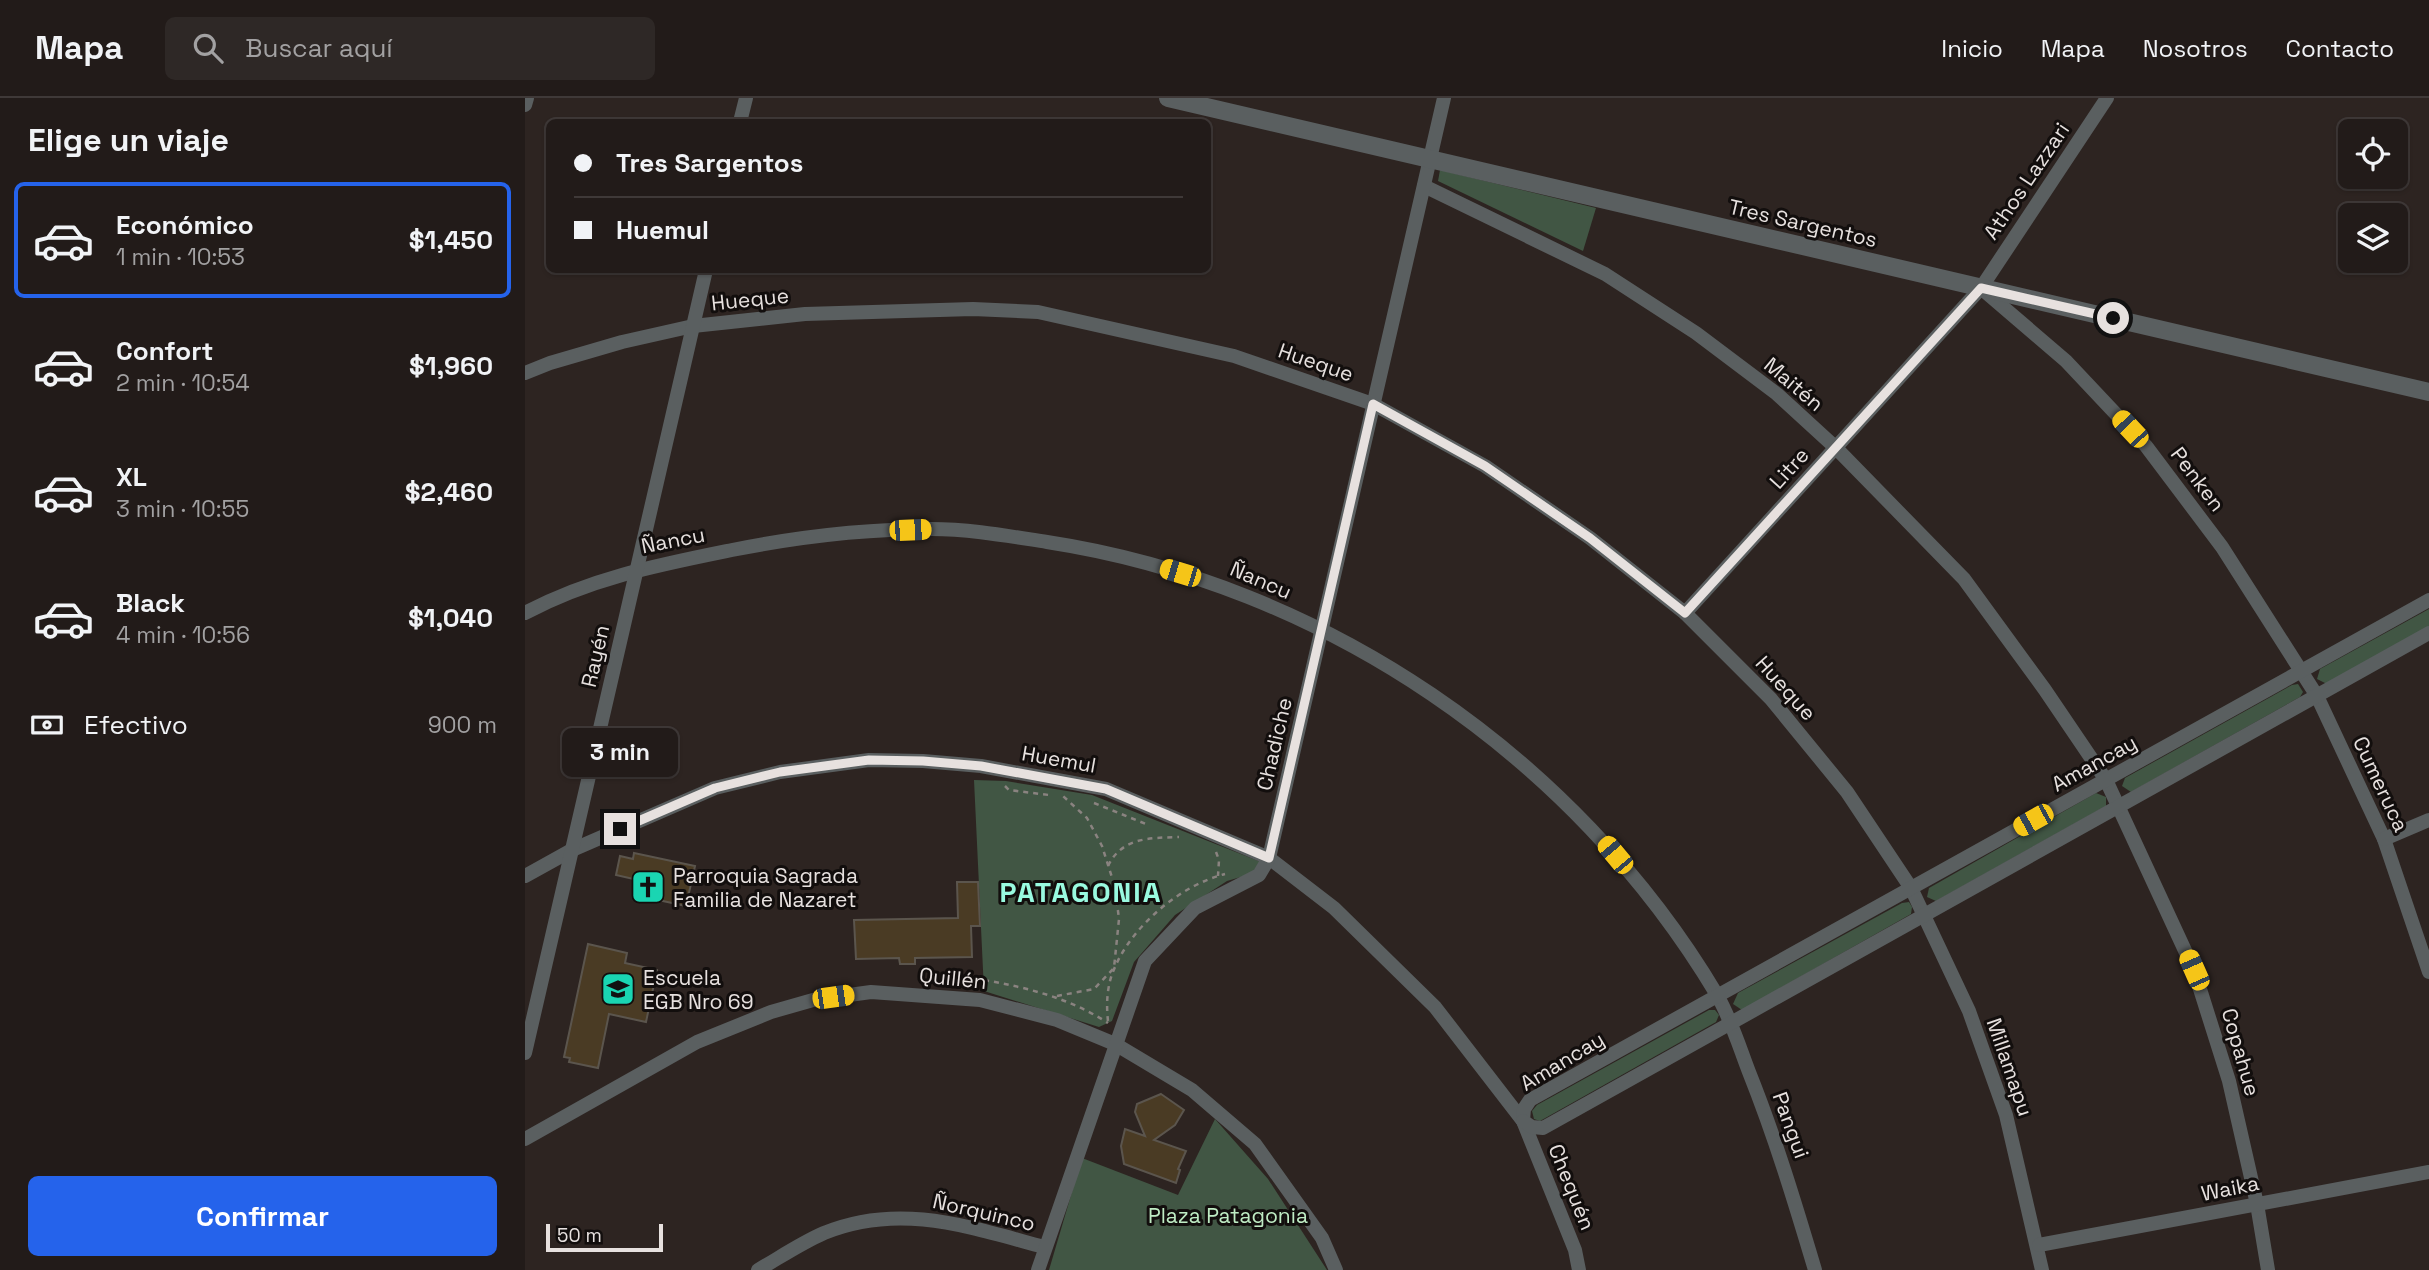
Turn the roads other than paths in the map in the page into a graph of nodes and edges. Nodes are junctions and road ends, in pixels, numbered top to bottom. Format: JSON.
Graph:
{"nodes":[{"id":1,"x":527,"y":98,"type":"edge"},
{"id":2,"x":745,"y":98,"type":"edge"},
{"id":3,"x":1168,"y":98,"type":"edge"},
{"id":4,"x":1444,"y":98,"type":"edge"},
{"id":5,"x":2106,"y":98,"type":"edge"},
{"id":6,"x":525,"y":105,"type":"edge"},
{"id":7,"x":741,"y":119,"type":"edge"},
{"id":8,"x":1430,"y":159,"type":"junction"},
{"id":9,"x":1424,"y":186,"type":"junction"},
{"id":10,"x":705,"y":273,"type":"edge"},
{"id":11,"x":1981,"y":288,"type":"junction"},
{"id":12,"x":693,"y":326,"type":"junction"},
{"id":13,"x":525,"y":373,"type":"edge"},
{"id":14,"x":2429,"y":393,"type":"edge"},
{"id":15,"x":1373,"y":404,"type":"junction"},
{"id":16,"x":1836,"y":448,"type":"junction"},
{"id":17,"x":637,"y":569,"type":"junction"},
{"id":18,"x":2429,"y":600,"type":"edge"},
{"id":19,"x":525,"y":613,"type":"edge"},
{"id":20,"x":1685,"y":613,"type":"junction"},
{"id":21,"x":1322,"y":630,"type":"junction"},
{"id":22,"x":2429,"y":633,"type":"edge"},
{"id":23,"x":2302,"y":670,"type":"junction"},
{"id":24,"x":2317,"y":696,"type":"junction"},
{"id":25,"x":2106,"y":780,"type":"junction"},
{"id":26,"x":2120,"y":805,"type":"junction"},
{"id":27,"x":2429,"y":820,"type":"edge"},
{"id":28,"x":2384,"y":839,"type":"junction"},
{"id":29,"x":572,"y":850,"type":"junction"},
{"id":30,"x":1269,"y":858,"type":"junction"},
{"id":31,"x":525,"y":876,"type":"edge"},
{"id":32,"x":1911,"y":888,"type":"junction"},
{"id":33,"x":1925,"y":913,"type":"junction"},
{"id":34,"x":2429,"y":972,"type":"edge"},
{"id":35,"x":1718,"y":997,"type":"junction"},
{"id":36,"x":1730,"y":1021,"type":"junction"},
{"id":37,"x":1115,"y":1044,"type":"junction"},
{"id":38,"x":525,"y":1053,"type":"edge"},
{"id":39,"x":1523,"y":1121,"type":"junction"},
{"id":40,"x":525,"y":1139,"type":"edge"},
{"id":41,"x":2429,"y":1172,"type":"edge"},
{"id":42,"x":2257,"y":1204,"type":"junction"},
{"id":43,"x":2039,"y":1245,"type":"junction"},
{"id":44,"x":1044,"y":1247,"type":"junction"},
{"id":45,"x":758,"y":1270,"type":"edge"},
{"id":46,"x":1038,"y":1270,"type":"edge"},
{"id":47,"x":1336,"y":1270,"type":"edge"},
{"id":48,"x":1579,"y":1270,"type":"edge"},
{"id":49,"x":1815,"y":1270,"type":"edge"},
{"id":50,"x":2042,"y":1270,"type":"edge"},
{"id":51,"x":2267,"y":1270,"type":"edge"}],
"edges":[{"from":1,"to":6,"type":"street"},
{"from":2,"to":7,"type":"street"},
{"from":3,"to":8,"type":"street","name":"Tres Sargentos"},
{"from":4,"to":8,"type":"street","name":"Chadiche"},
{"from":5,"to":11,"type":"street","name":"Athos Lazzari"},
{"from":8,"to":9,"type":"street","name":"Chadiche"},
{"from":8,"to":11,"type":"street","name":"Tres Sargentos"},
{"from":9,"to":15,"type":"street","name":"Chadiche"},
{"from":9,"to":16,"type":"street","name":"Maitén"},
{"from":10,"to":12,"type":"street","name":"Rayén"},
{"from":11,"to":14,"type":"street","name":"Tres Sargentos"},
{"from":11,"to":16,"type":"street","name":"Litre"},
{"from":11,"to":23,"type":"street","name":"Penken"},
{"from":12,"to":13,"type":"street","name":"Hueque"},
{"from":12,"to":15,"type":"street","name":"Hueque"},
{"from":12,"to":17,"type":"street","name":"Rayén"},
{"from":15,"to":20,"type":"street","name":"Hueque"},
{"from":15,"to":21,"type":"street","name":"Chadiche"},
{"from":16,"to":20,"type":"street","name":"Litre"},
{"from":16,"to":25,"type":"street","name":"Maitén"},
{"from":17,"to":19,"type":"street","name":"Ñancu"},
{"from":17,"to":21,"type":"street","name":"Ñancu"},
{"from":17,"to":29,"type":"street","name":"Rayén"},
{"from":18,"to":23,"type":"street","name":"Amancay"},
{"from":20,"to":32,"type":"street","name":"Hueque"},
{"from":21,"to":30,"type":"street","name":"Chadiche"},
{"from":21,"to":35,"type":"street","name":"Ñancu"},
{"from":22,"to":24,"type":"street","name":"Amancay"},
{"from":23,"to":24,"type":"street","name":"Penken"},
{"from":23,"to":25,"type":"street","name":"Amancay"},
{"from":24,"to":26,"type":"street","name":"Amancay"},
{"from":24,"to":28,"type":"street","name":"Cumeruca"},
{"from":25,"to":26,"type":"street","name":"Copahue"},
{"from":25,"to":32,"type":"street","name":"Amancay"},
{"from":26,"to":33,"type":"street","name":"Amancay"},
{"from":26,"to":42,"type":"street","name":"Copahue"},
{"from":27,"to":28,"type":"street"},
{"from":28,"to":34,"type":"street","name":"Cumeruca"},
{"from":29,"to":30,"type":"street","name":"Huemul"},
{"from":29,"to":31,"type":"street","name":"Huemul"},
{"from":29,"to":38,"type":"street","name":"Rayén"},
{"from":30,"to":37,"type":"street"},
{"from":30,"to":39,"type":"street","name":"Huemul"},
{"from":32,"to":33,"type":"street","name":"Millamapu"},
{"from":32,"to":35,"type":"street","name":"Amancay"},
{"from":33,"to":36,"type":"street","name":"Amancay"},
{"from":33,"to":43,"type":"street","name":"Millamapu"},
{"from":35,"to":36,"type":"street","name":"Pangui"},
{"from":35,"to":39,"type":"street","name":"Amancay"},
{"from":36,"to":39,"type":"street","name":"Amancay"},
{"from":36,"to":49,"type":"street","name":"Pangui"},
{"from":37,"to":40,"type":"street","name":"Quillén"},
{"from":37,"to":44,"type":"street"},
{"from":37,"to":47,"type":"street","name":"Quillén"},
{"from":39,"to":48,"type":"street","name":"Chequén"},
{"from":41,"to":42,"type":"street","name":"Waika"},
{"from":42,"to":43,"type":"street","name":"Waika"},
{"from":42,"to":51,"type":"street","name":"Copahue"},
{"from":43,"to":50,"type":"street","name":"Millamapu"},
{"from":44,"to":45,"type":"street","name":"Ñorquinco"},
{"from":44,"to":46,"type":"street"}]}
